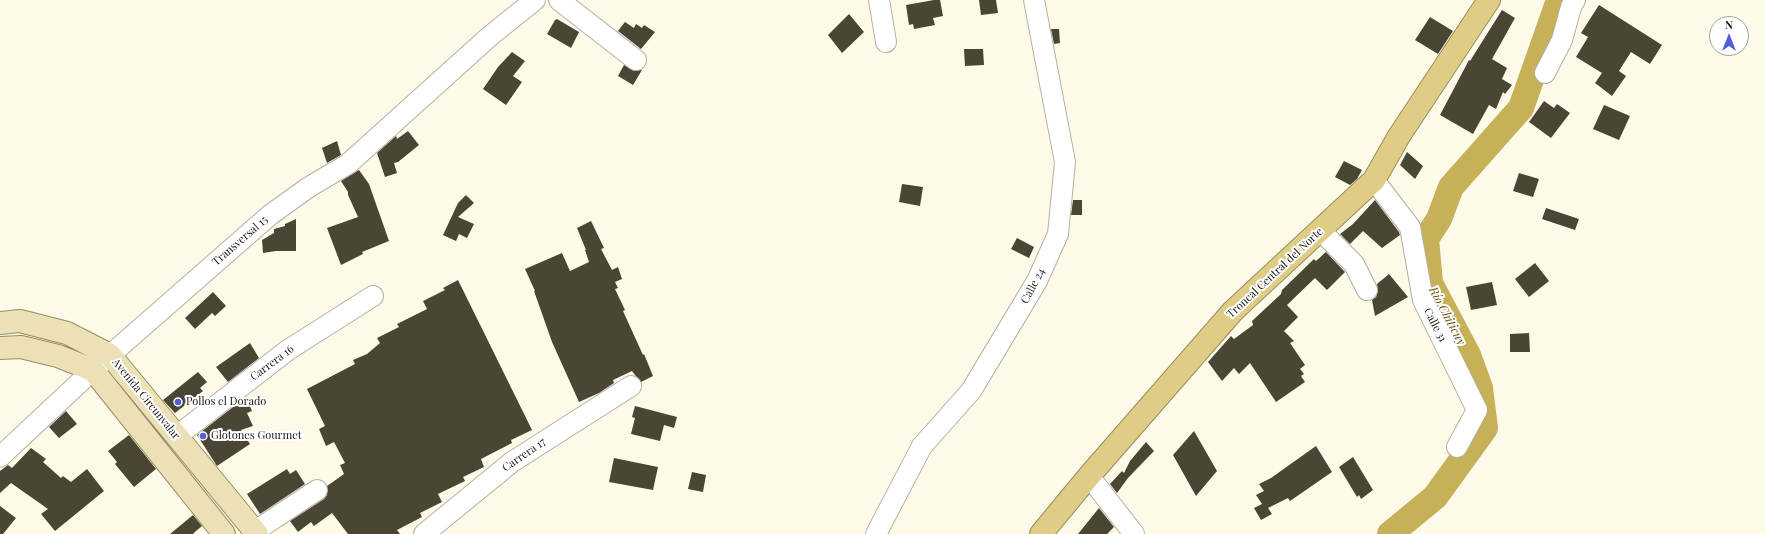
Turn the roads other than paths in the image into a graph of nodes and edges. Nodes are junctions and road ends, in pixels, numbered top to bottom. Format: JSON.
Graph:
{"nodes":[{"id":1,"x":535,"y":0,"type":"edge"},
{"id":2,"x":559,"y":0,"type":"edge"},
{"id":3,"x":879,"y":0,"type":"edge"},
{"id":4,"x":1034,"y":0,"type":"edge"},
{"id":5,"x":1489,"y":0,"type":"edge"},
{"id":6,"x":1575,"y":0,"type":"edge"},
{"id":7,"x":886,"y":42,"type":"dead end"},
{"id":8,"x":636,"y":60,"type":"dead end"},
{"id":9,"x":1545,"y":72,"type":"dead end"},
{"id":10,"x":1374,"y":180,"type":"junction"},
{"id":11,"x":1320,"y":230,"type":"junction"},
{"id":12,"x":1367,"y":290,"type":"dead end"},
{"id":13,"x":373,"y":296,"type":"dead end"},
{"id":14,"x":0,"y":323,"type":"edge"},
{"id":15,"x":0,"y":348,"type":"edge"},
{"id":16,"x":110,"y":355,"type":"junction"},
{"id":17,"x":93,"y":370,"type":"junction"},
{"id":18,"x":631,"y":386,"type":"dead end"},
{"id":19,"x":177,"y":436,"type":"junction"},
{"id":20,"x":1457,"y":447,"type":"dead end"},
{"id":21,"x":0,"y":457,"type":"edge"},
{"id":22,"x":1089,"y":476,"type":"junction"},
{"id":23,"x":317,"y":490,"type":"dead end"},
{"id":24,"x":256,"y":533,"type":"edge"},
{"id":25,"x":224,"y":534,"type":"edge"},
{"id":26,"x":424,"y":534,"type":"edge"},
{"id":27,"x":876,"y":534,"type":"edge"},
{"id":28,"x":1042,"y":534,"type":"edge"},
{"id":29,"x":1134,"y":534,"type":"edge"}],
"edges":[{"from":1,"to":16,"type":"street","name":"Transversal 15"},
{"from":2,"to":8,"type":"street"},
{"from":3,"to":7,"type":"street"},
{"from":4,"to":27,"type":"street","name":"Calle 24"},
{"from":5,"to":10,"type":"highway","name":"Troncal Central del Norte"},
{"from":6,"to":9,"type":"street"},
{"from":10,"to":11,"type":"highway","name":"Troncal Central del Norte"},
{"from":10,"to":20,"type":"street","name":"Calle 31"},
{"from":11,"to":12,"type":"street"},
{"from":11,"to":22,"type":"highway","name":"Troncal Central del Norte"},
{"from":13,"to":19,"type":"street","name":"Carrera 16"},
{"from":14,"to":16,"type":"main road","name":"Avenida Circunvalar"},
{"from":15,"to":17,"type":"main road"},
{"from":16,"to":17,"type":"street","name":"Transversal 15"},
{"from":16,"to":19,"type":"main road","name":"Avenida Circunvalar"},
{"from":17,"to":21,"type":"street","name":"Transversal 15"},
{"from":17,"to":25,"type":"main road"},
{"from":18,"to":26,"type":"street","name":"Carrera 17"},
{"from":19,"to":24,"type":"main road","name":"Avenida Circunvalar"},
{"from":22,"to":28,"type":"highway","name":"Troncal Central del Norte"},
{"from":22,"to":29,"type":"street"},
{"from":23,"to":24,"type":"street"}]}
